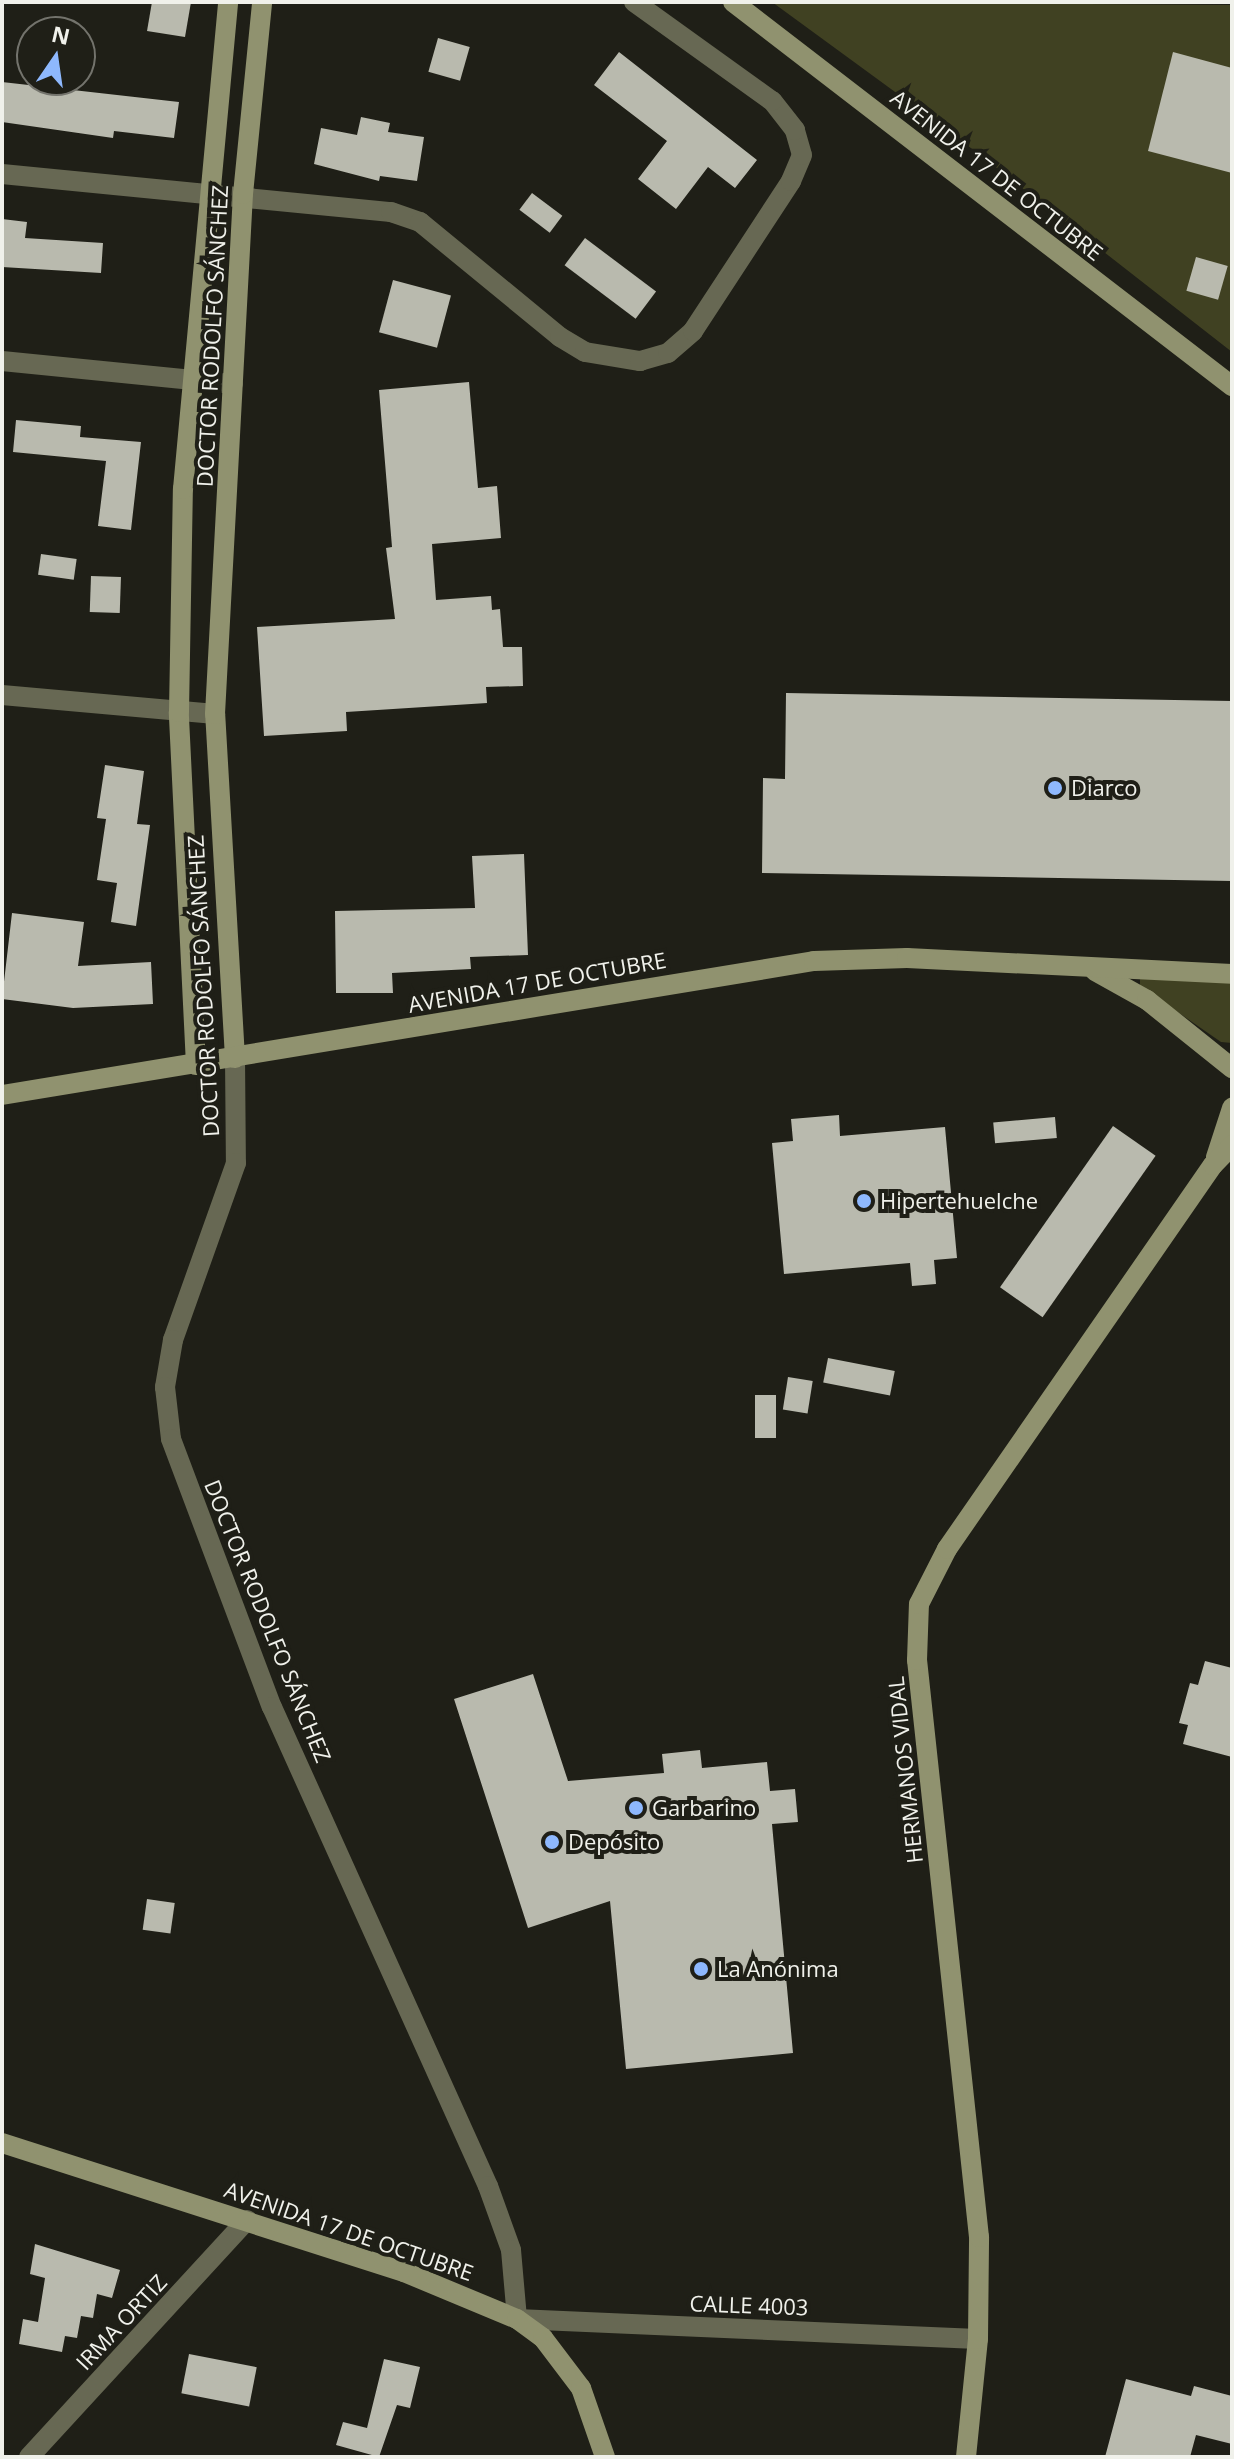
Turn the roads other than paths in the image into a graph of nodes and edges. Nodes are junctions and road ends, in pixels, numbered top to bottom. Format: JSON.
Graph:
{"nodes":[{"id":1,"x":228,"y":2,"type":"edge"},
{"id":2,"x":262,"y":2,"type":"edge"},
{"id":3,"x":634,"y":2,"type":"edge"},
{"id":4,"x":733,"y":2,"type":"edge"},
{"id":5,"x":2,"y":174,"type":"edge"},
{"id":6,"x":208,"y":193,"type":"junction"},
{"id":7,"x":243,"y":194,"type":"junction"},
{"id":8,"x":2,"y":361,"type":"edge"},
{"id":9,"x":193,"y":377,"type":"junction"},
{"id":10,"x":233,"y":384,"type":"junction"},
{"id":11,"x":1232,"y":386,"type":"edge"},
{"id":12,"x":2,"y":695,"type":"edge"},
{"id":13,"x":179,"y":712,"type":"junction"},
{"id":14,"x":215,"y":714,"type":"junction"},
{"id":15,"x":1083,"y":967,"type":"junction"},
{"id":16,"x":1232,"y":974,"type":"edge"},
{"id":17,"x":235,"y":1058,"type":"junction"},
{"id":18,"x":196,"y":1065,"type":"junction"},
{"id":19,"x":1232,"y":1068,"type":"edge"},
{"id":20,"x":2,"y":1095,"type":"edge"},
{"id":21,"x":1232,"y":1108,"type":"edge"},
{"id":22,"x":1232,"y":1145,"type":"edge"},
{"id":23,"x":1213,"y":1165,"type":"junction"},
{"id":24,"x":2,"y":2143,"type":"edge"},
{"id":25,"x":247,"y":2220,"type":"junction"},
{"id":26,"x":517,"y":2319,"type":"junction"},
{"id":27,"x":978,"y":2339,"type":"junction"},
{"id":28,"x":29,"y":2457,"type":"edge"},
{"id":29,"x":605,"y":2457,"type":"edge"},
{"id":30,"x":966,"y":2457,"type":"edge"}],
"edges":[{"from":1,"to":6,"type":"street","name":"DOCTOR RODOLFO SÁNCHEZ"},
{"from":2,"to":7,"type":"street","name":"DOCTOR RODOLFO SÁNCHEZ"},
{"from":3,"to":7,"type":"street"},
{"from":4,"to":11,"type":"street","name":"AVENIDA 17 DE OCTUBRE"},
{"from":5,"to":6,"type":"street"},
{"from":6,"to":7,"type":"street"},
{"from":6,"to":9,"type":"street","name":"DOCTOR RODOLFO SÁNCHEZ"},
{"from":7,"to":10,"type":"street","name":"DOCTOR RODOLFO SÁNCHEZ"},
{"from":8,"to":9,"type":"street"},
{"from":9,"to":10,"type":"street"},
{"from":9,"to":13,"type":"street","name":"DOCTOR RODOLFO SÁNCHEZ"},
{"from":10,"to":14,"type":"street","name":"DOCTOR RODOLFO SÁNCHEZ"},
{"from":12,"to":13,"type":"street"},
{"from":13,"to":14,"type":"street"},
{"from":13,"to":18,"type":"street","name":"DOCTOR RODOLFO SÁNCHEZ"},
{"from":14,"to":17,"type":"street","name":"DOCTOR RODOLFO SÁNCHEZ"},
{"from":15,"to":16,"type":"street","name":"AVENIDA 17 DE OCTUBRE"},
{"from":15,"to":17,"type":"street","name":"AVENIDA 17 DE OCTUBRE"},
{"from":15,"to":19,"type":"street","name":"AVENIDA 17 DE OCTUBRE"},
{"from":17,"to":18,"type":"street","name":"AVENIDA 17 DE OCTUBRE"},
{"from":17,"to":26,"type":"street","name":"DOCTOR RODOLFO SÁNCHEZ"},
{"from":18,"to":20,"type":"street","name":"AVENIDA 17 DE OCTUBRE"},
{"from":21,"to":23,"type":"street","name":"HERMANOS VIDAL"},
{"from":22,"to":23,"type":"street","name":"HERMANOS VIDAL"},
{"from":23,"to":27,"type":"street","name":"HERMANOS VIDAL"},
{"from":24,"to":25,"type":"street","name":"AVENIDA 17 DE OCTUBRE"},
{"from":25,"to":26,"type":"street","name":"AVENIDA 17 DE OCTUBRE"},
{"from":25,"to":28,"type":"street","name":"IRMA ORTIZ"},
{"from":26,"to":27,"type":"street","name":"CALLE 4003"},
{"from":26,"to":29,"type":"street","name":"AVENIDA 17 DE OCTUBRE"},
{"from":27,"to":30,"type":"street","name":"HERMANOS VIDAL"}]}
